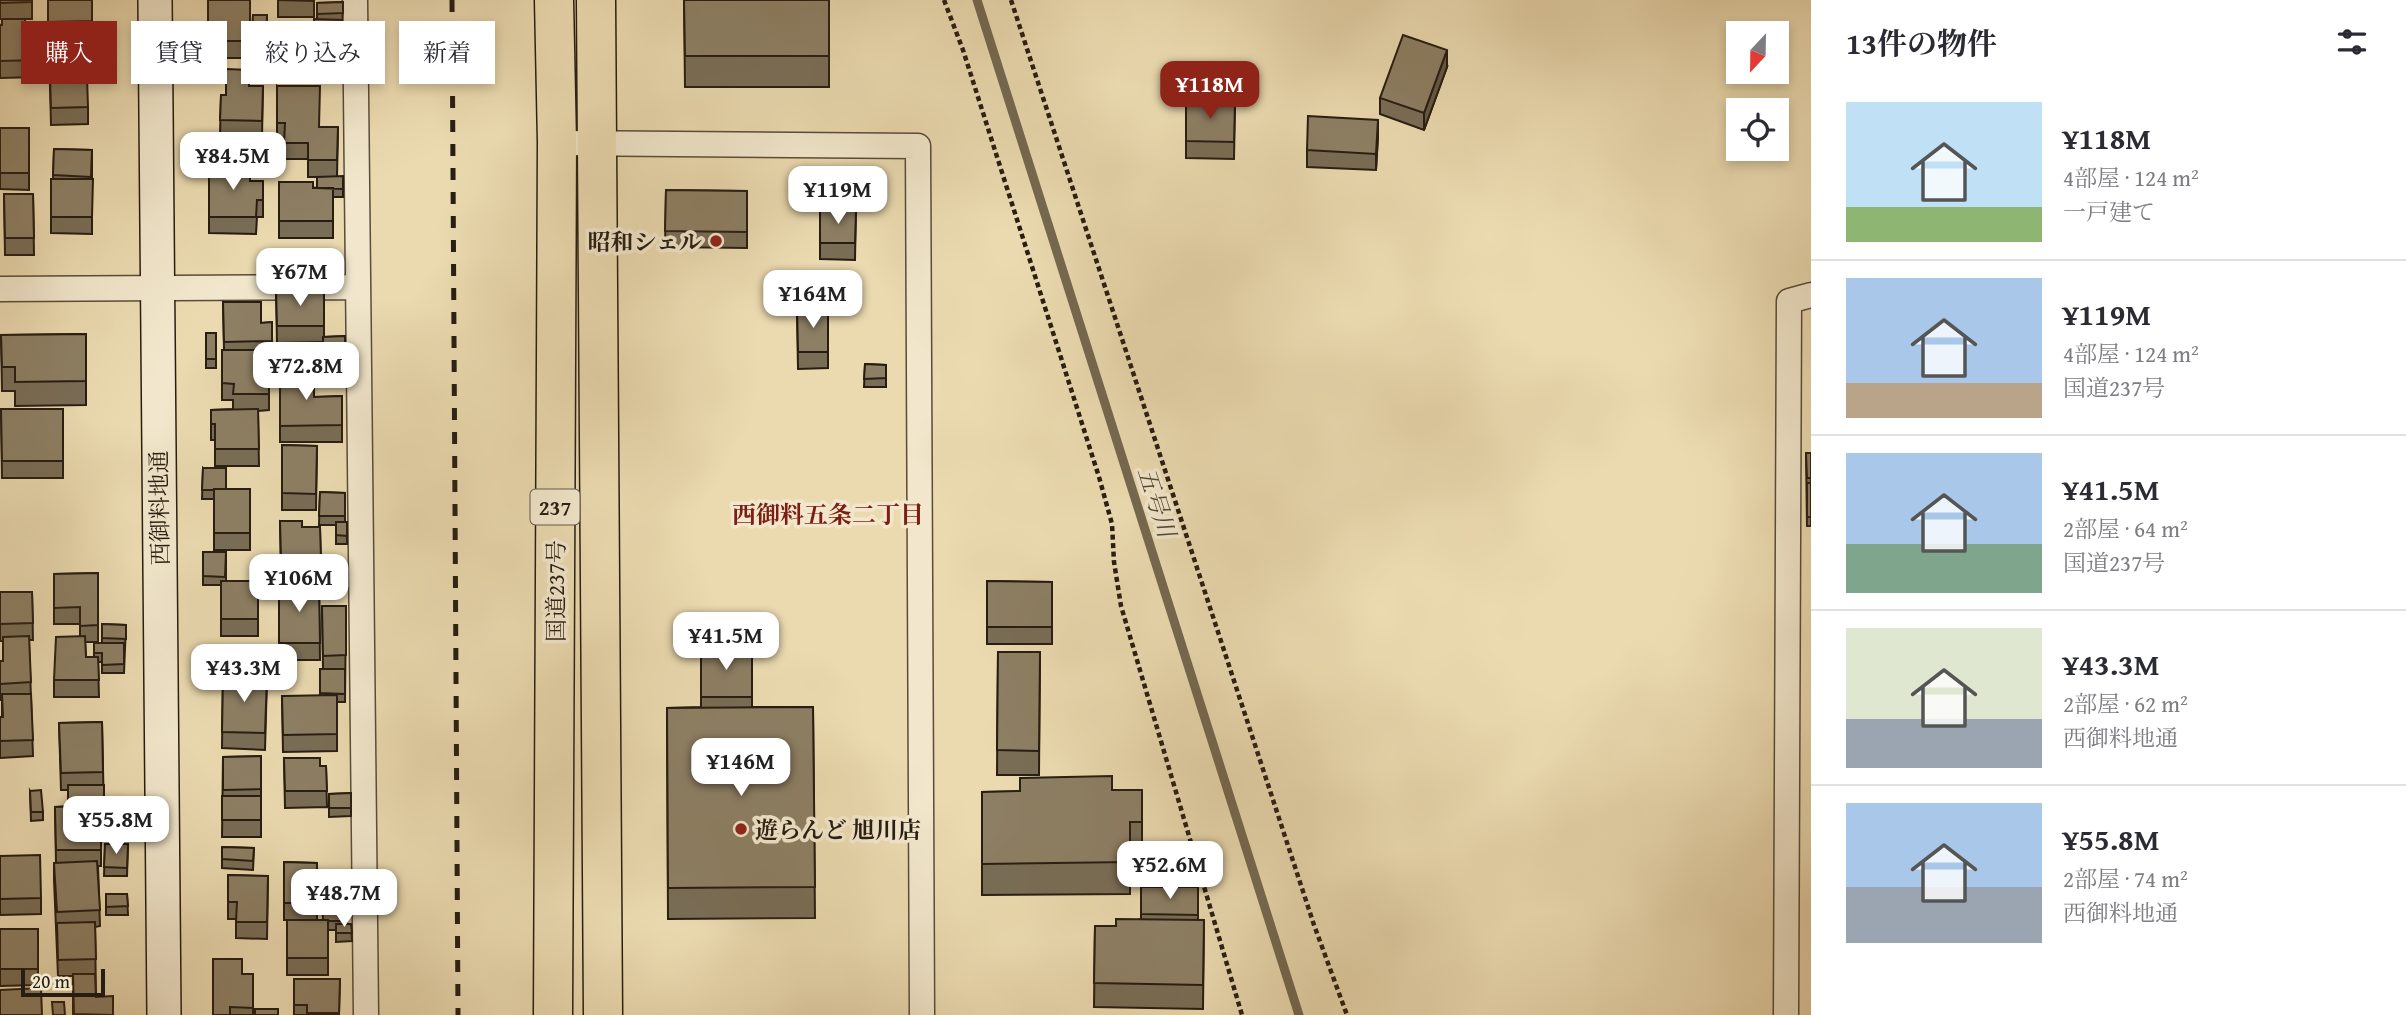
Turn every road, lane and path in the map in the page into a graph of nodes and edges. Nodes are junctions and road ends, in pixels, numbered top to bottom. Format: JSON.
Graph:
{"nodes":[{"id":1,"x":155,"y":0,"type":"edge"},
{"id":2,"x":355,"y":0,"type":"edge"},
{"id":3,"x":554,"y":0,"type":"edge"},
{"id":4,"x":596,"y":0,"type":"edge"},
{"id":5,"x":944,"y":0,"type":"edge"},
{"id":6,"x":1011,"y":0,"type":"edge"},
{"id":7,"x":596,"y":142,"type":"junction"},
{"id":8,"x":557,"y":143,"type":"junction"},
{"id":9,"x":358,"y":287,"type":"junction"},
{"id":10,"x":157,"y":288,"type":"junction"},
{"id":11,"x":0,"y":289,"type":"edge"},
{"id":12,"x":1811,"y":295,"type":"edge"},
{"id":13,"x":164,"y":1015,"type":"edge"},
{"id":14,"x":366,"y":1015,"type":"edge"},
{"id":15,"x":553,"y":1015,"type":"edge"},
{"id":16,"x":603,"y":1015,"type":"edge"},
{"id":17,"x":922,"y":1015,"type":"edge"},
{"id":18,"x":1242,"y":1015,"type":"edge"},
{"id":19,"x":1347,"y":1015,"type":"edge"},
{"id":20,"x":1786,"y":1015,"type":"edge"}],
"edges":[{"from":1,"to":10,"type":"street","name":"西御料地通"},
{"from":2,"to":9,"type":"street"},
{"from":3,"to":8,"type":"highway","name":"国道237号","number":"237"},
{"from":4,"to":7,"type":"highway","name":"国道237号","number":"237"},
{"from":5,"to":18,"type":"path"},
{"from":6,"to":19,"type":"path"},
{"from":7,"to":8,"type":"street"},
{"from":7,"to":16,"type":"highway","name":"国道237号","number":"237"},
{"from":7,"to":17,"type":"street"},
{"from":8,"to":15,"type":"highway","name":"国道237号","number":"237"},
{"from":9,"to":10,"type":"street"},
{"from":9,"to":14,"type":"street"},
{"from":10,"to":11,"type":"street"},
{"from":10,"to":13,"type":"street","name":"西御料地通"},
{"from":12,"to":20,"type":"street"}]}
